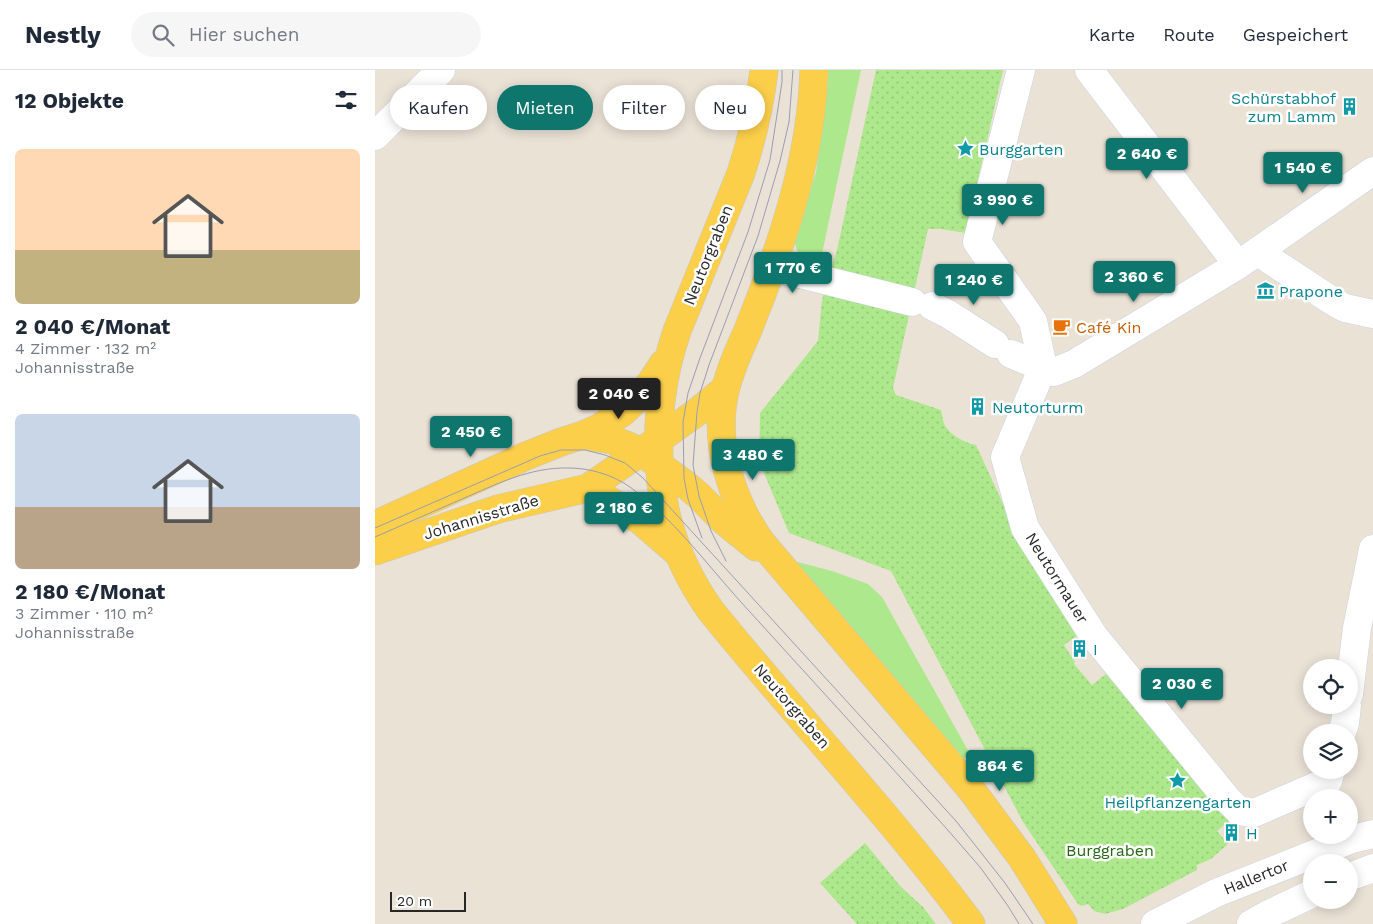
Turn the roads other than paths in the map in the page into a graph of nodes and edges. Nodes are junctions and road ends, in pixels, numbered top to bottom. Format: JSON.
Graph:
{"nodes":[{"id":1,"x":441,"y":70,"type":"edge"},
{"id":2,"x":764,"y":70,"type":"edge"},
{"id":3,"x":814,"y":70,"type":"edge"},
{"id":4,"x":1021,"y":70,"type":"edge"},
{"id":5,"x":1089,"y":70,"type":"edge"},
{"id":6,"x":375,"y":136,"type":"edge"},
{"id":7,"x":1373,"y":171,"type":"edge"},
{"id":8,"x":1248,"y":259,"type":"junction"},
{"id":9,"x":772,"y":267,"type":"junction"},
{"id":10,"x":1373,"y":314,"type":"edge"},
{"id":11,"x":669,"y":352,"type":"junction"},
{"id":12,"x":1043,"y":367,"type":"junction"},
{"id":13,"x":725,"y":389,"type":"junction"},
{"id":14,"x":583,"y":435,"type":"junction"},
{"id":15,"x":653,"y":452,"type":"junction"},
{"id":16,"x":588,"y":488,"type":"junction"},
{"id":17,"x":375,"y":525,"type":"edge"},
{"id":18,"x":1373,"y":549,"type":"edge"},
{"id":19,"x":375,"y":551,"type":"edge"},
{"id":20,"x":679,"y":553,"type":"junction"},
{"id":21,"x":785,"y":569,"type":"junction"},
{"id":22,"x":1353,"y":659,"type":"edge"},
{"id":23,"x":1329,"y":779,"type":"edge"},
{"id":24,"x":1362,"y":836,"type":"edge"},
{"id":25,"x":1303,"y":898,"type":"edge"},
{"id":26,"x":971,"y":924,"type":"edge"},
{"id":27,"x":1063,"y":924,"type":"edge"},
{"id":28,"x":1155,"y":924,"type":"edge"},
{"id":29,"x":1251,"y":924,"type":"edge"}],
"edges":[{"from":1,"to":6,"type":"street"},
{"from":2,"to":11,"type":"main road","name":"Neutorgraben"},
{"from":3,"to":9,"type":"main road"},
{"from":4,"to":12,"type":"street"},
{"from":5,"to":8,"type":"street"},
{"from":7,"to":8,"type":"street"},
{"from":8,"to":10,"type":"street"},
{"from":8,"to":12,"type":"street"},
{"from":9,"to":12,"type":"street"},
{"from":9,"to":13,"type":"main road"},
{"from":11,"to":14,"type":"main road","name":"Johannisstraße"},
{"from":11,"to":15,"type":"main road","name":"Neutorgraben"},
{"from":12,"to":23,"type":"street","name":"Neutormauer"},
{"from":13,"to":15,"type":"main road"},
{"from":13,"to":21,"type":"main road"},
{"from":14,"to":15,"type":"main road","name":"Johannisstraße"},
{"from":14,"to":17,"type":"main road","name":"Johannisstraße"},
{"from":15,"to":16,"type":"main road","name":"Johannisstraße"},
{"from":15,"to":20,"type":"main road","name":"Neutorgraben"},
{"from":15,"to":21,"type":"main road"},
{"from":16,"to":19,"type":"main road","name":"Johannisstraße"},
{"from":16,"to":20,"type":"main road"},
{"from":18,"to":22,"type":"street"},
{"from":20,"to":26,"type":"main road","name":"Neutorgraben"},
{"from":21,"to":27,"type":"main road"},
{"from":24,"to":28,"type":"street","name":"Hallertor"},
{"from":25,"to":29,"type":"street"}]}
